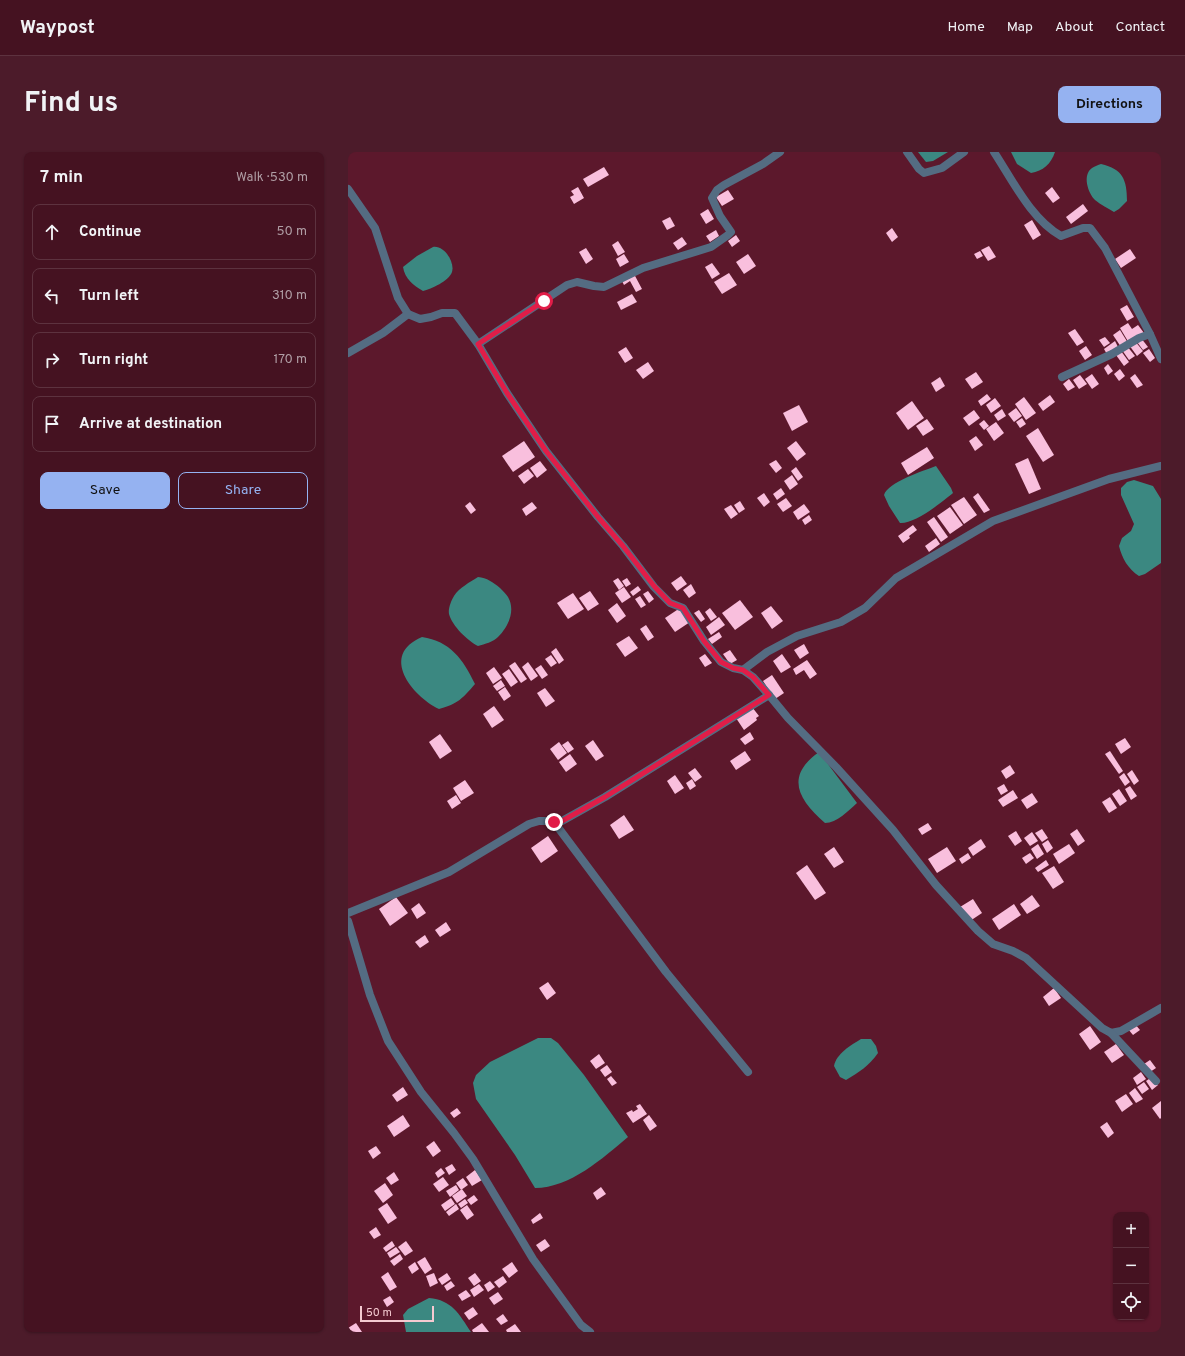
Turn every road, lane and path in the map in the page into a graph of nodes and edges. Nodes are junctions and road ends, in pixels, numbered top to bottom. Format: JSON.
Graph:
{"nodes":[{"id":1,"x":780,"y":152,"type":"edge"},
{"id":2,"x":907,"y":152,"type":"edge"},
{"id":3,"x":964,"y":152,"type":"edge"},
{"id":4,"x":994,"y":152,"type":"edge"},
{"id":5,"x":348,"y":189,"type":"edge"},
{"id":6,"x":408,"y":314,"type":"junction"},
{"id":7,"x":1150,"y":334,"type":"junction"},
{"id":8,"x":1158,"y":343,"type":"edge"},
{"id":9,"x":478,"y":344,"type":"junction"},
{"id":10,"x":348,"y":353,"type":"edge"},
{"id":11,"x":1161,"y":358,"type":"edge"},
{"id":12,"x":1062,"y":377,"type":"dead end"},
{"id":13,"x":1161,"y":466,"type":"edge"},
{"id":14,"x":743,"y":670,"type":"junction"},
{"id":15,"x":769,"y":695,"type":"junction"},
{"id":16,"x":554,"y":822,"type":"junction"},
{"id":17,"x":348,"y":913,"type":"edge"},
{"id":18,"x":348,"y":921,"type":"edge"},
{"id":19,"x":1161,"y":1008,"type":"edge"},
{"id":20,"x":1111,"y":1033,"type":"junction"},
{"id":21,"x":748,"y":1072,"type":"dead end"},
{"id":22,"x":1156,"y":1082,"type":"dead end"},
{"id":23,"x":590,"y":1332,"type":"edge"}],
"edges":[{"from":1,"to":9,"type":"street"},
{"from":2,"to":3,"type":"street"},
{"from":4,"to":7,"type":"street"},
{"from":5,"to":6,"type":"street"},
{"from":6,"to":9,"type":"street"},
{"from":6,"to":10,"type":"street"},
{"from":7,"to":8,"type":"street"},
{"from":7,"to":12,"type":"street"},
{"from":8,"to":11,"type":"street"},
{"from":9,"to":14,"type":"street"},
{"from":13,"to":14,"type":"street"},
{"from":14,"to":15,"type":"street"},
{"from":15,"to":16,"type":"street"},
{"from":15,"to":20,"type":"street"},
{"from":16,"to":17,"type":"street"},
{"from":16,"to":21,"type":"street"},
{"from":18,"to":23,"type":"street"},
{"from":19,"to":20,"type":"street"},
{"from":20,"to":22,"type":"street"}]}
